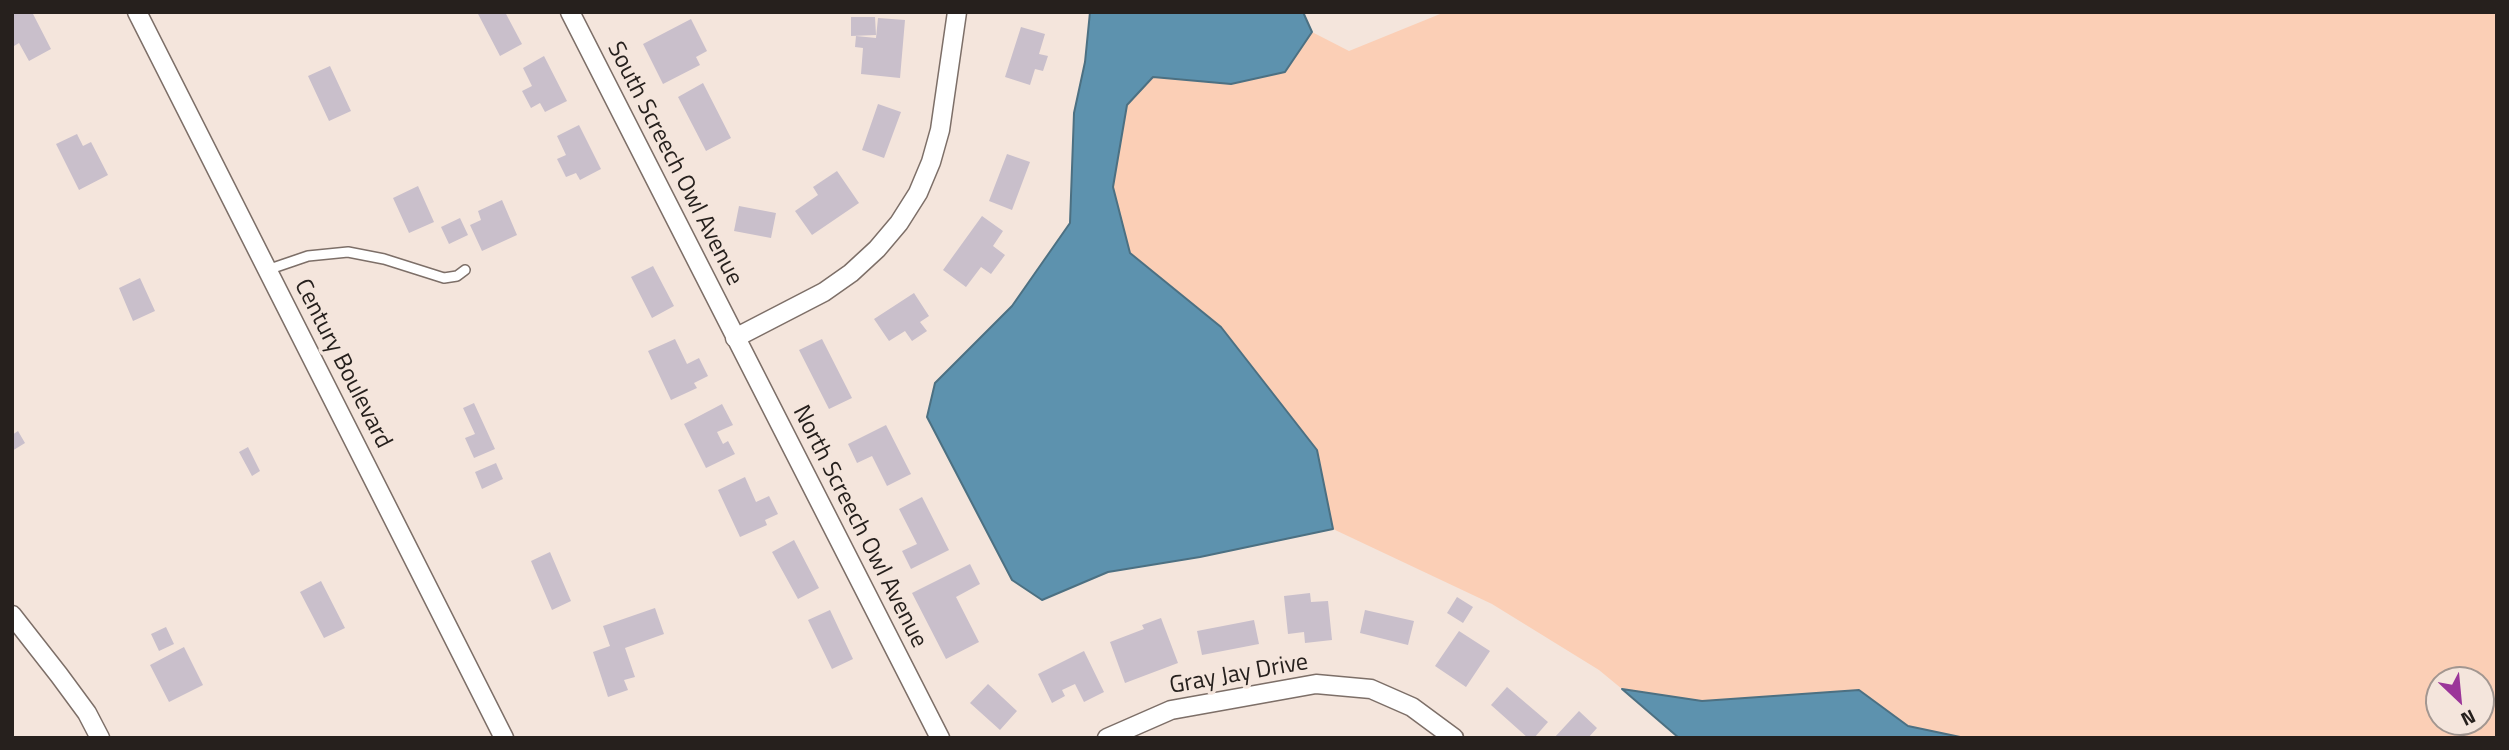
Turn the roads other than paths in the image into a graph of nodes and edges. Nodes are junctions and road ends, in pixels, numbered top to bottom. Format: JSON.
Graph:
{"nodes":[{"id":1,"x":136,"y":12,"type":"edge"},
{"id":2,"x":570,"y":12,"type":"edge"},
{"id":3,"x":957,"y":12,"type":"edge"},
{"id":4,"x":267,"y":270,"type":"junction"},
{"id":5,"x":465,"y":271,"type":"dead end"},
{"id":6,"x":735,"y":338,"type":"junction"},
{"id":7,"x":12,"y":615,"type":"edge"},
{"id":8,"x":100,"y":738,"type":"edge"},
{"id":9,"x":504,"y":738,"type":"edge"},
{"id":10,"x":940,"y":738,"type":"edge"},
{"id":11,"x":1107,"y":738,"type":"edge"},
{"id":12,"x":1454,"y":738,"type":"edge"}],
"edges":[{"from":1,"to":4,"type":"street","name":"Century Boulevard"},
{"from":2,"to":6,"type":"street","name":"South Screech Owl Avenue"},
{"from":3,"to":6,"type":"street"},
{"from":4,"to":5,"type":"lane"},
{"from":4,"to":9,"type":"street","name":"Century Boulevard"},
{"from":6,"to":10,"type":"street","name":"North Screech Owl Avenue"},
{"from":7,"to":8,"type":"street"},
{"from":11,"to":12,"type":"street","name":"Gray Jay Drive"}]}
